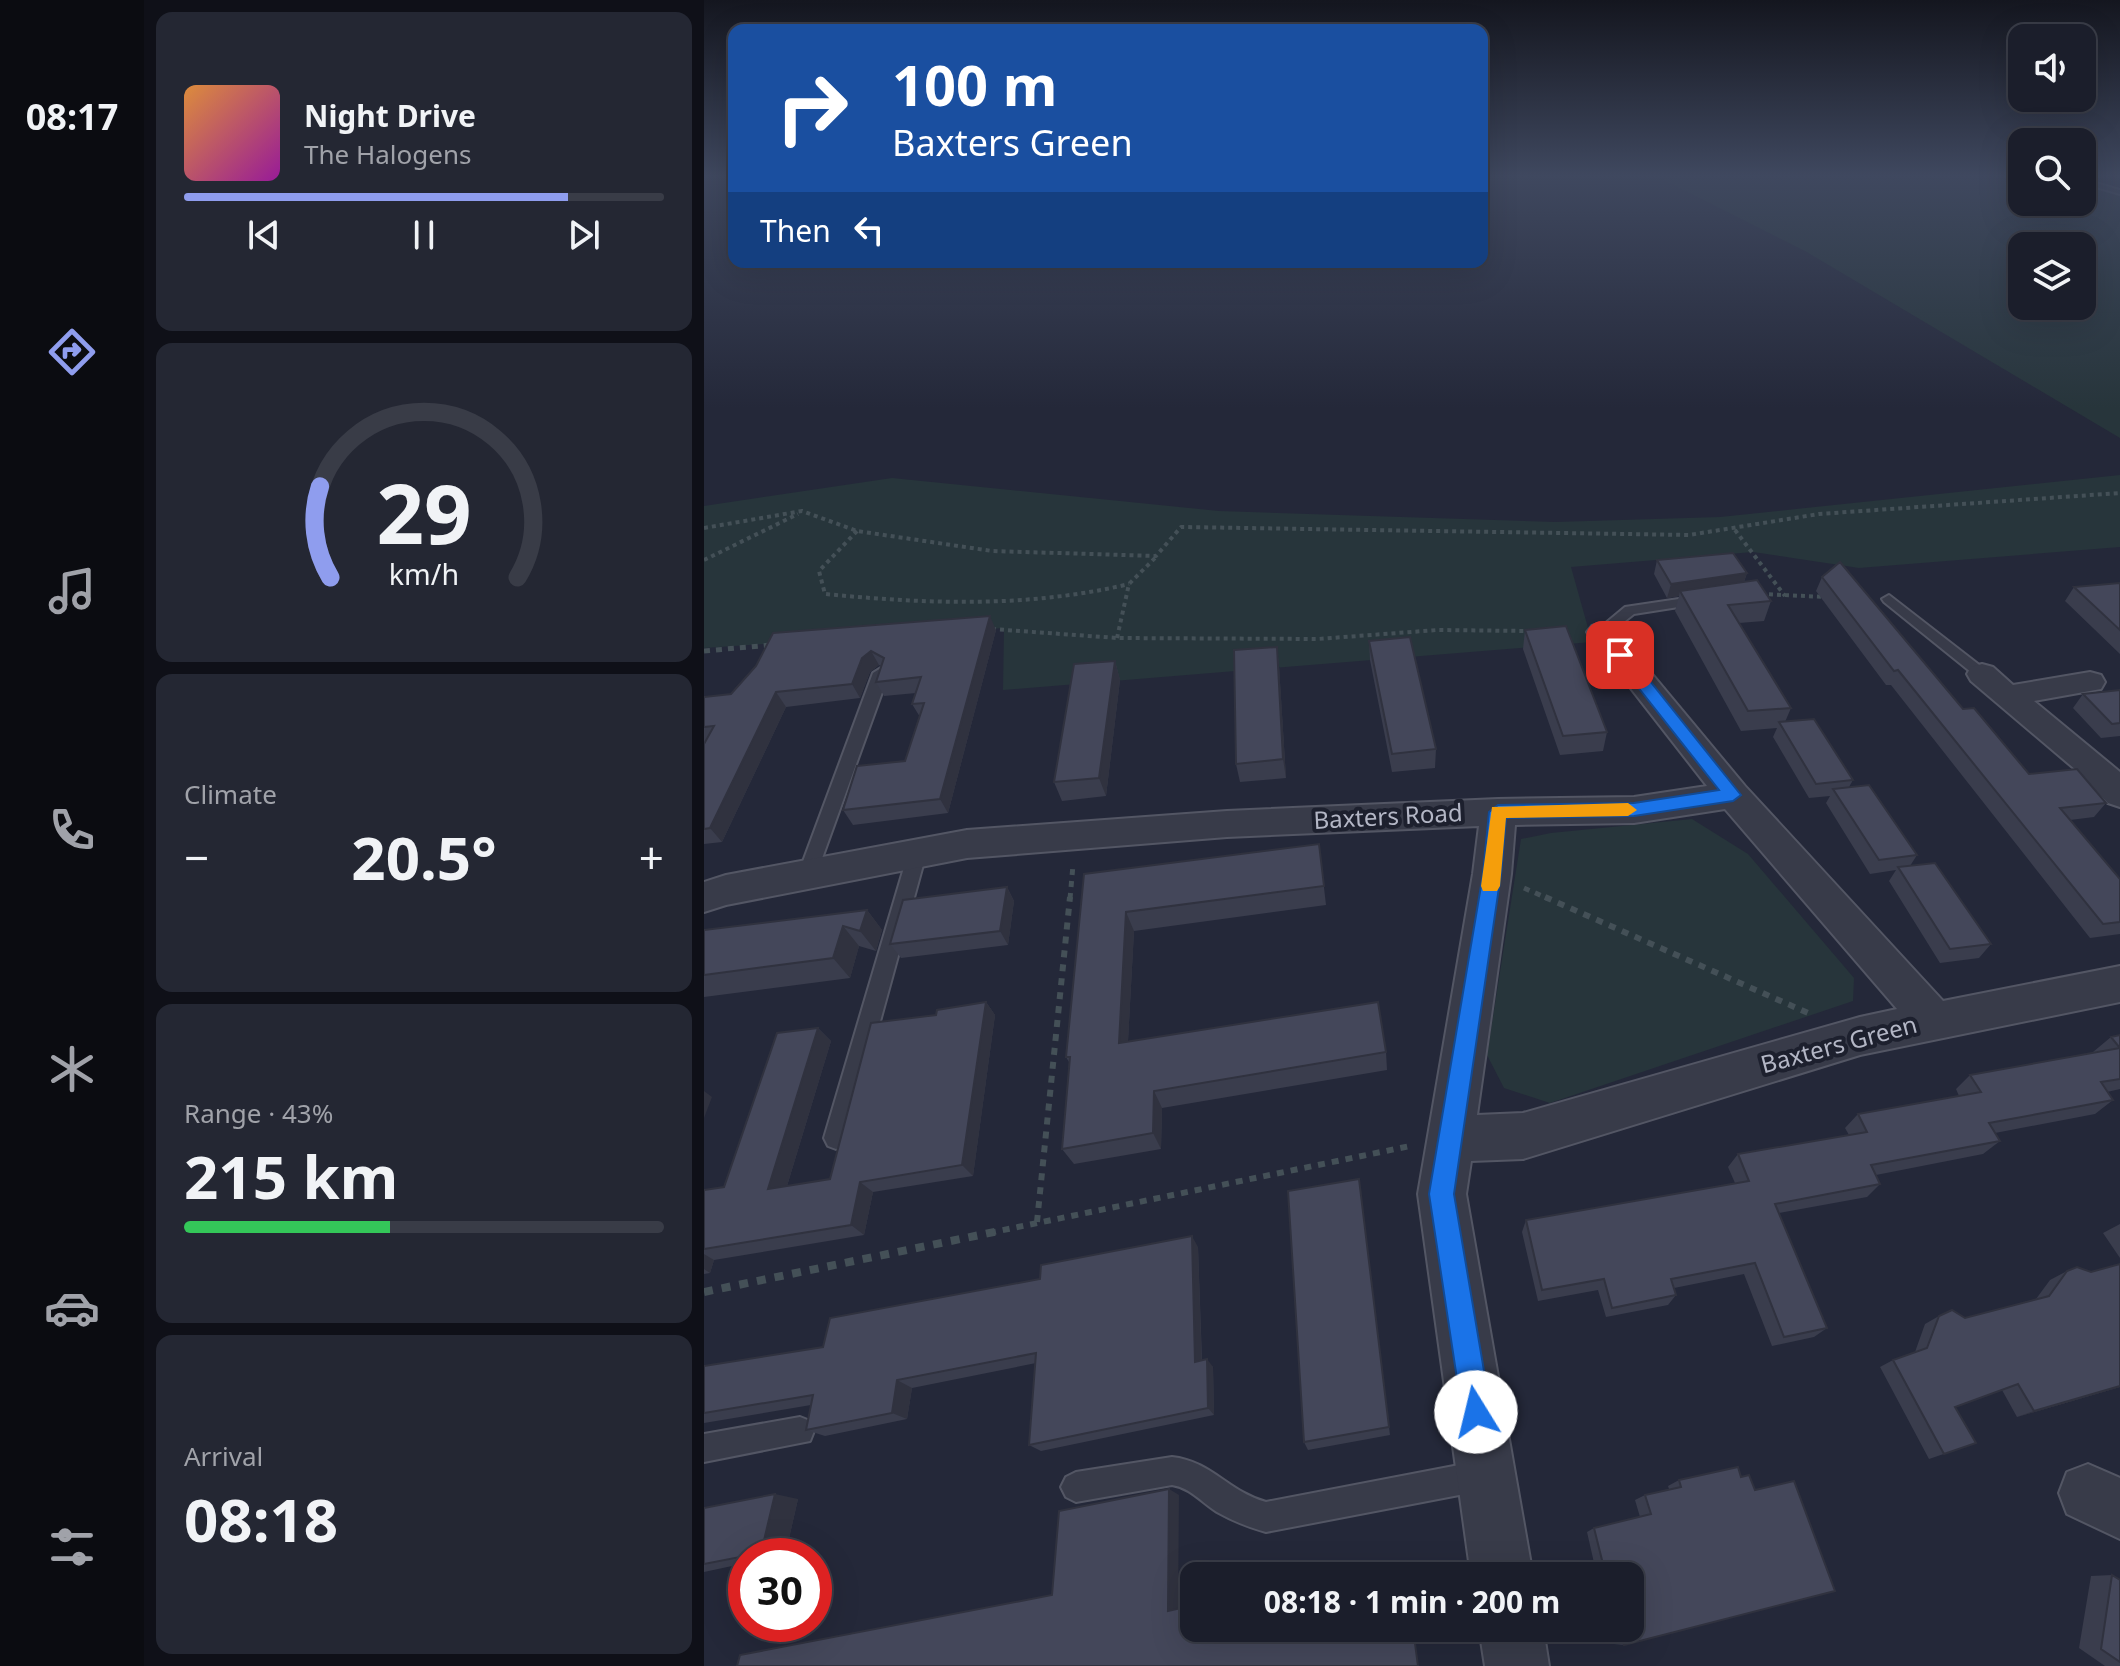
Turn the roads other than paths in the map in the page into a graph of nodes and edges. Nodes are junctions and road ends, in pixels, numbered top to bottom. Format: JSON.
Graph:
{"nodes":[{"id":1,"x":1744,"y":594,"type":"edge"},
{"id":2,"x":1889,"y":599,"type":"road end"},
{"id":3,"x":1602,"y":632,"type":"joint"},
{"id":4,"x":881,"y":673,"type":"edge"},
{"id":5,"x":1982,"y":674,"type":"joint"},
{"id":6,"x":2090,"y":682,"type":"dead end"},
{"id":7,"x":2006,"y":696,"type":"junction"},
{"id":8,"x":2120,"y":794,"type":"edge"},
{"id":9,"x":1733,"y":795,"type":"junction"},
{"id":10,"x":1498,"y":812,"type":"junction"},
{"id":11,"x":917,"y":854,"type":"junction"},
{"id":12,"x":807,"y":875,"type":"junction"},
{"id":13,"x":704,"y":897,"type":"edge"},
{"id":14,"x":2120,"y":984,"type":"edge"},
{"id":15,"x":1934,"y":1021,"type":"junction"},
{"id":16,"x":836,"y":1138,"type":"dead end"},
{"id":17,"x":1451,"y":1139,"type":"junction"},
{"id":18,"x":800,"y":1431,"type":"dead end"},
{"id":19,"x":704,"y":1448,"type":"edge"},
{"id":20,"x":1486,"y":1475,"type":"junction"},
{"id":21,"x":1076,"y":1487,"type":"dead end"},
{"id":22,"x":1500,"y":1562,"type":"edge"},
{"id":23,"x":1513,"y":1642,"type":"edge"},
{"id":24,"x":1517,"y":1666,"type":"edge"}],
"edges":[{"from":1,"to":3,"type":"lane"},
{"from":2,"to":5,"type":"lane"},
{"from":3,"to":9,"type":"street","name":"Baxters Green"},
{"from":4,"to":12,"type":"lane"},
{"from":5,"to":7,"type":"street"},
{"from":6,"to":7,"type":"street"},
{"from":7,"to":8,"type":"street"},
{"from":9,"to":10,"type":"street"},
{"from":9,"to":15,"type":"street","name":"Baxters Green"},
{"from":10,"to":11,"type":"street","name":"Baxters Road"},
{"from":10,"to":17,"type":"street","name":"Baxters Road"},
{"from":11,"to":12,"type":"street","name":"Baxters Road"},
{"from":11,"to":16,"type":"lane"},
{"from":12,"to":13,"type":"street","name":"Baxters Road"},
{"from":14,"to":15,"type":"street"},
{"from":15,"to":17,"type":"street","name":"Baxters Green"},
{"from":17,"to":20,"type":"street","name":"Baxters Road"},
{"from":18,"to":19,"type":"lane"},
{"from":20,"to":21,"type":"lane"},
{"from":20,"to":22,"type":"street","name":"Baxters Road"},
{"from":23,"to":24,"type":"street"}]}
